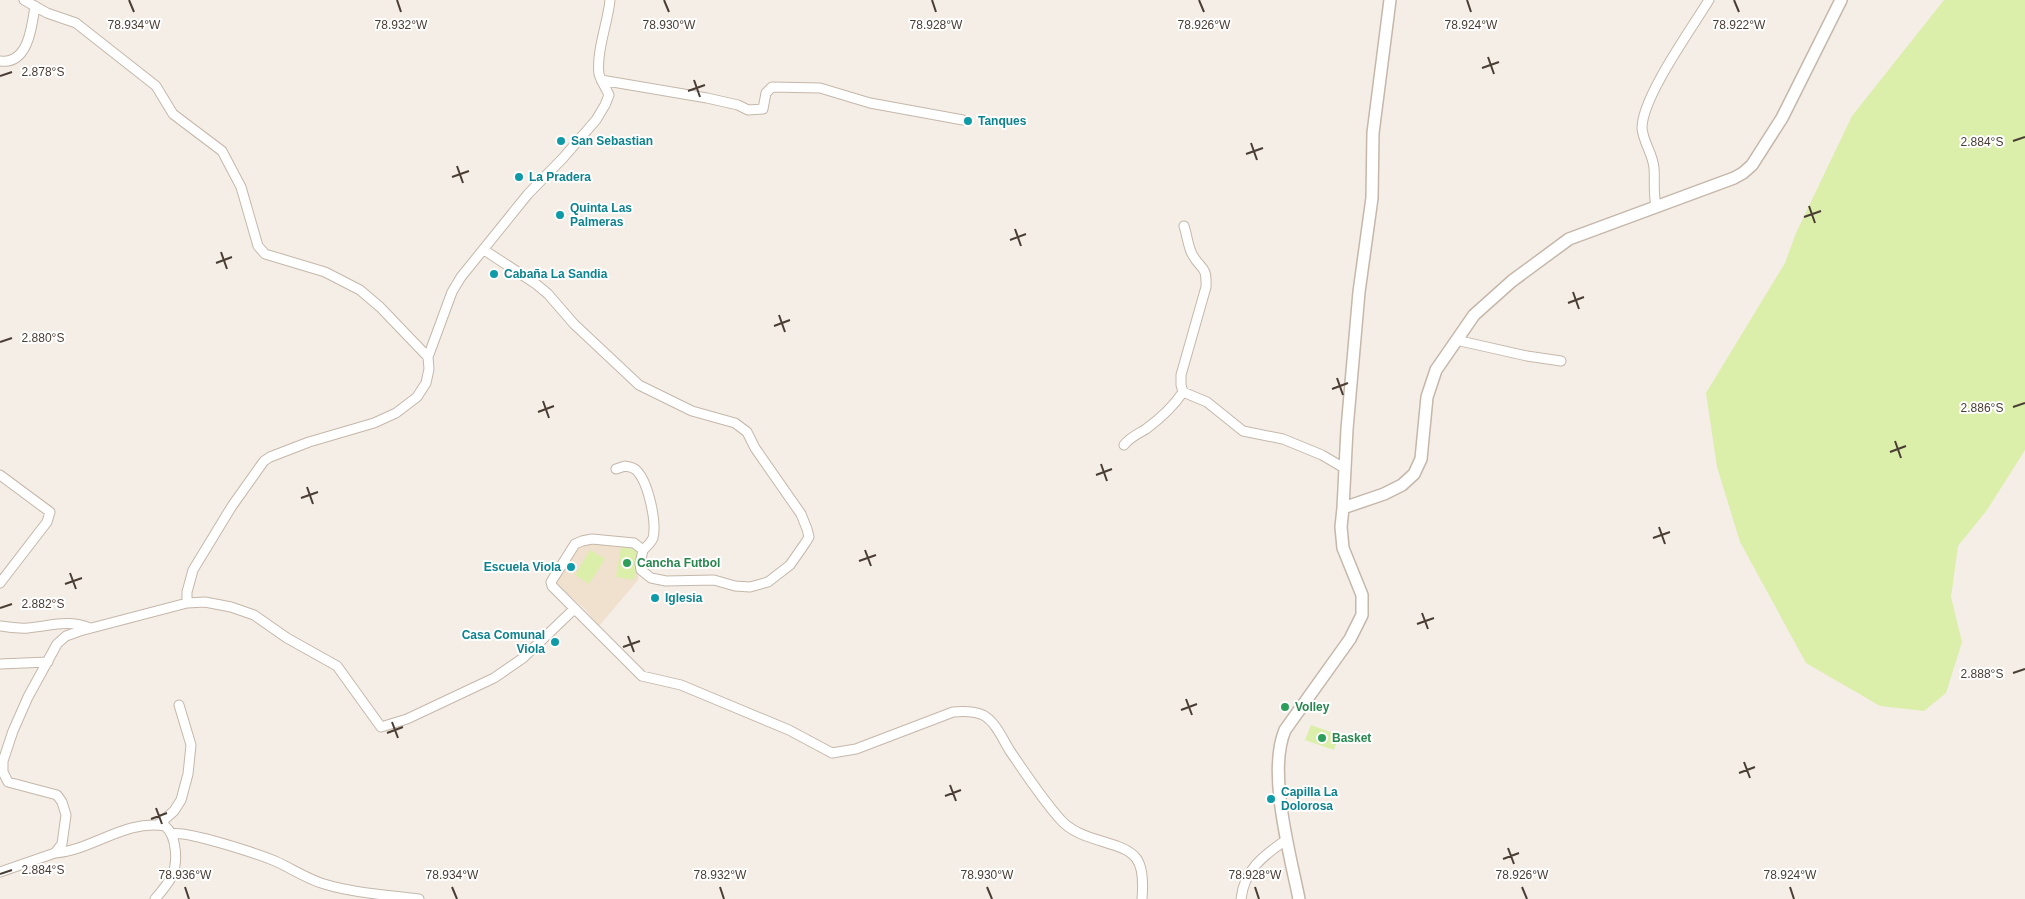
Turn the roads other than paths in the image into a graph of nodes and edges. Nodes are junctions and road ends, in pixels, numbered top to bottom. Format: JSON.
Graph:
{"nodes":[{"id":1,"x":24,"y":0,"type":"edge"},
{"id":2,"x":610,"y":0,"type":"edge"},
{"id":3,"x":1390,"y":0,"type":"edge"},
{"id":4,"x":1709,"y":0,"type":"edge"},
{"id":5,"x":1841,"y":0,"type":"edge"},
{"id":6,"x":35,"y":6,"type":"junction"},
{"id":7,"x":0,"y":61,"type":"edge"},
{"id":8,"x":601,"y":80,"type":"junction"},
{"id":9,"x":962,"y":120,"type":"dead end"},
{"id":10,"x":1656,"y":206,"type":"junction"},
{"id":11,"x":1184,"y":226,"type":"dead end"},
{"id":12,"x":484,"y":250,"type":"junction"},
{"id":13,"x":1456,"y":340,"type":"junction"},
{"id":14,"x":428,"y":357,"type":"junction"},
{"id":15,"x":1561,"y":361,"type":"dead end"},
{"id":16,"x":1183,"y":392,"type":"junction"},
{"id":17,"x":1124,"y":445,"type":"dead end"},
{"id":18,"x":1344,"y":468,"type":"junction"},
{"id":19,"x":616,"y":469,"type":"dead end"},
{"id":20,"x":0,"y":476,"type":"edge"},
{"id":21,"x":1343,"y":508,"type":"junction"},
{"id":22,"x":643,"y":550,"type":"junction"},
{"id":23,"x":0,"y":583,"type":"edge"},
{"id":24,"x":187,"y":603,"type":"junction"},
{"id":25,"x":577,"y":612,"type":"junction"},
{"id":26,"x":0,"y":626,"type":"edge"},
{"id":27,"x":90,"y":628,"type":"junction"},
{"id":28,"x":48,"y":662,"type":"junction"},
{"id":29,"x":0,"y":664,"type":"edge"},
{"id":30,"x":179,"y":705,"type":"dead end"},
{"id":31,"x":158,"y":825,"type":"junction"},
{"id":32,"x":171,"y":834,"type":"junction"},
{"id":33,"x":1286,"y":840,"type":"junction"},
{"id":34,"x":55,"y":853,"type":"junction"},
{"id":35,"x":0,"y":872,"type":"edge"},
{"id":36,"x":155,"y":899,"type":"edge"},
{"id":37,"x":419,"y":899,"type":"edge"},
{"id":38,"x":1142,"y":899,"type":"edge"},
{"id":39,"x":1240,"y":899,"type":"edge"},
{"id":40,"x":1299,"y":899,"type":"edge"}],
"edges":[{"from":1,"to":6,"type":"street"},
{"from":2,"to":8,"type":"street"},
{"from":3,"to":18,"type":"street"},
{"from":4,"to":10,"type":"street"},
{"from":5,"to":10,"type":"street"},
{"from":6,"to":7,"type":"street"},
{"from":6,"to":14,"type":"street"},
{"from":8,"to":9,"type":"street"},
{"from":8,"to":12,"type":"street"},
{"from":10,"to":13,"type":"street"},
{"from":11,"to":16,"type":"street"},
{"from":12,"to":14,"type":"street"},
{"from":12,"to":22,"type":"street"},
{"from":13,"to":15,"type":"street"},
{"from":13,"to":21,"type":"street"},
{"from":14,"to":24,"type":"street"},
{"from":16,"to":17,"type":"street"},
{"from":16,"to":18,"type":"street"},
{"from":18,"to":21,"type":"street"},
{"from":19,"to":22,"type":"street"},
{"from":20,"to":23,"type":"street"},
{"from":21,"to":33,"type":"street"},
{"from":22,"to":25,"type":"street"},
{"from":24,"to":25,"type":"street"},
{"from":24,"to":27,"type":"street"},
{"from":25,"to":38,"type":"street"},
{"from":26,"to":27,"type":"street"},
{"from":27,"to":28,"type":"street"},
{"from":28,"to":29,"type":"street"},
{"from":28,"to":34,"type":"street"},
{"from":30,"to":31,"type":"street"},
{"from":31,"to":32,"type":"street"},
{"from":31,"to":34,"type":"street"},
{"from":32,"to":36,"type":"street"},
{"from":32,"to":37,"type":"street"},
{"from":33,"to":39,"type":"street"},
{"from":33,"to":40,"type":"street"},
{"from":34,"to":35,"type":"street"}]}
